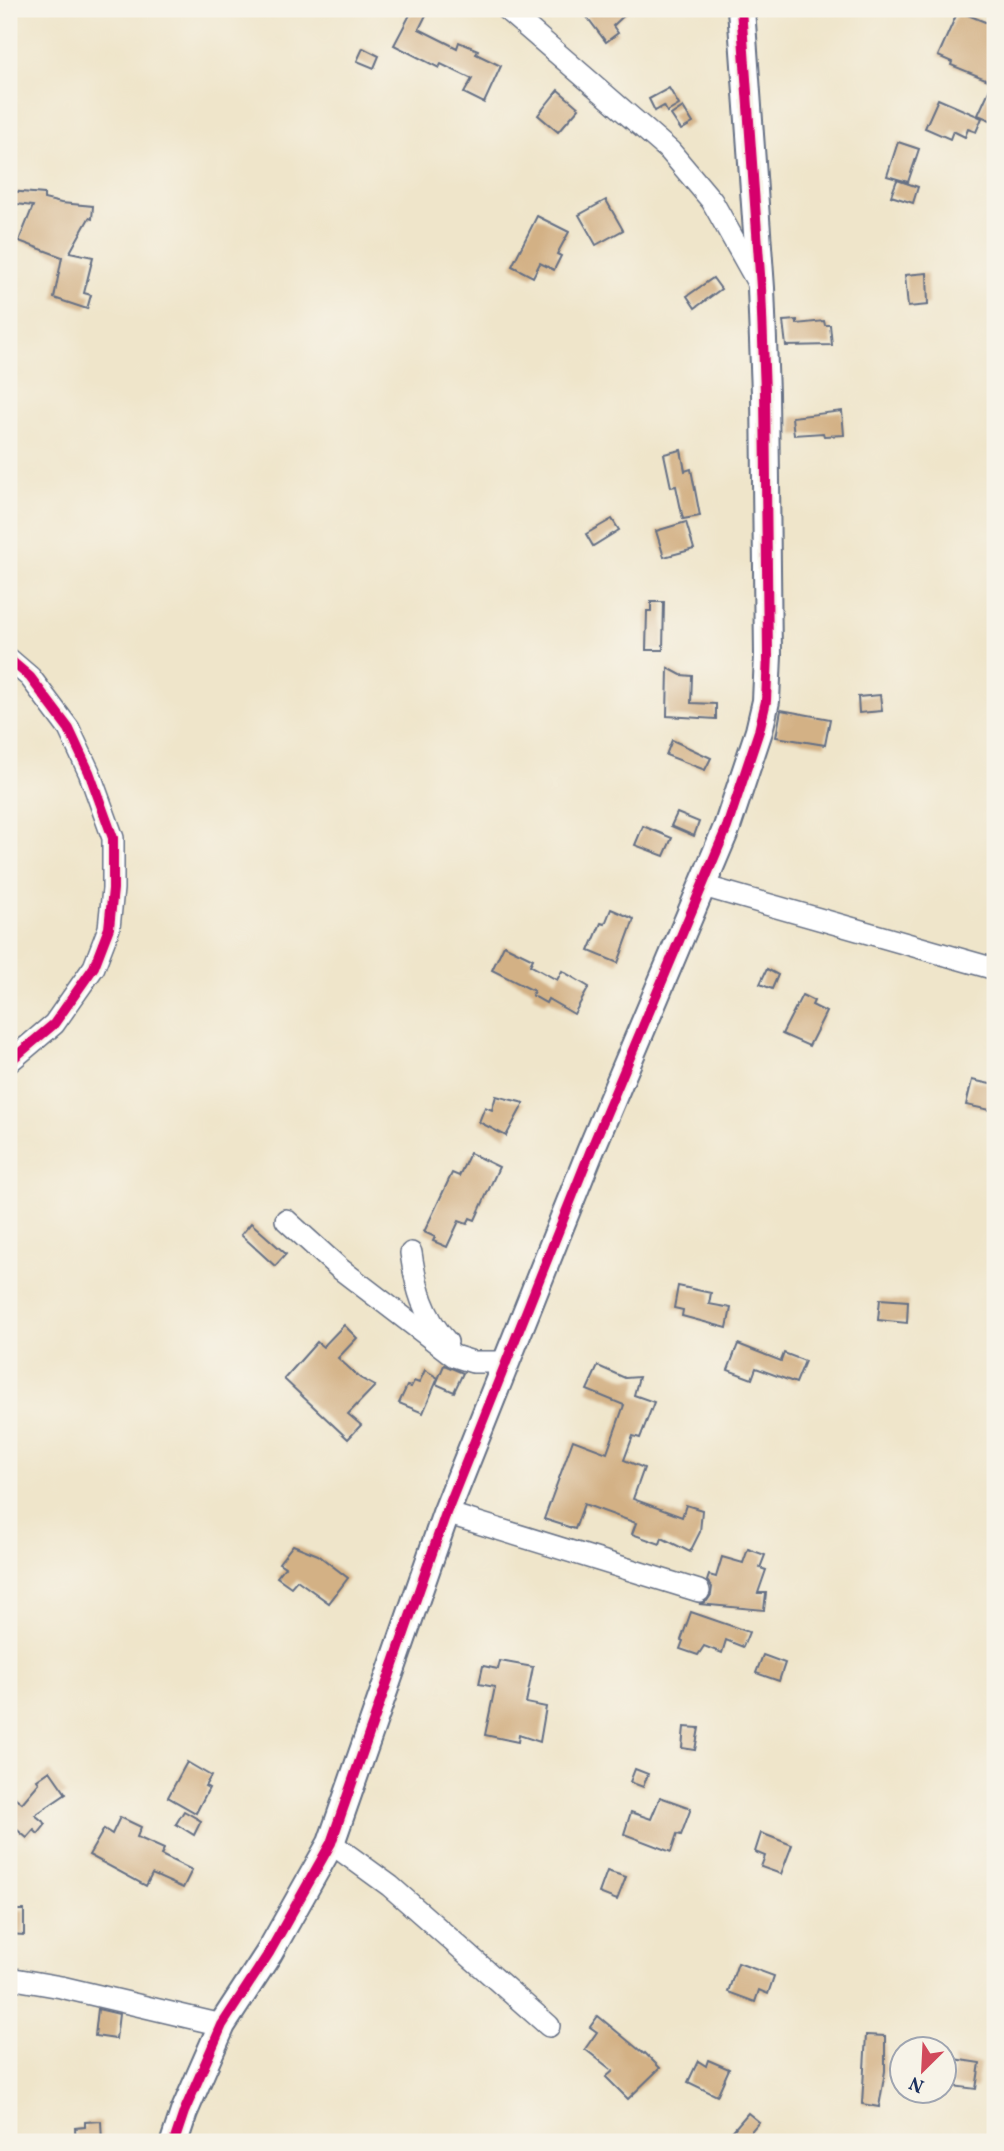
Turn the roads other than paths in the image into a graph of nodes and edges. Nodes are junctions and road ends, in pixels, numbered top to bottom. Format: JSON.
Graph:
{"nodes":[{"id":1,"x":506,"y":9,"type":"edge"},
{"id":2,"x":741,"y":9,"type":"edge"},
{"id":3,"x":761,"y":288,"type":"junction"},
{"id":4,"x":9,"y":659,"type":"edge"},
{"id":5,"x":703,"y":886,"type":"junction"},
{"id":6,"x":995,"y":969,"type":"edge"},
{"id":7,"x":9,"y":1062,"type":"edge"},
{"id":8,"x":286,"y":1220,"type":"dead end"},
{"id":9,"x":411,"y":1253,"type":"dead end"},
{"id":10,"x":473,"y":1362,"type":"junction"},
{"id":11,"x":505,"y":1362,"type":"junction"},
{"id":12,"x":446,"y":1513,"type":"junction"},
{"id":13,"x":699,"y":1591,"type":"dead end"},
{"id":14,"x":331,"y":1843,"type":"junction"},
{"id":15,"x":9,"y":1978,"type":"edge"},
{"id":16,"x":222,"y":2025,"type":"junction"},
{"id":17,"x":549,"y":2026,"type":"dead end"},
{"id":18,"x":174,"y":2142,"type":"edge"}],
"edges":[{"from":1,"to":3,"type":"street"},
{"from":2,"to":3,"type":"street"},
{"from":3,"to":5,"type":"street"},
{"from":4,"to":7,"type":"street"},
{"from":5,"to":6,"type":"street"},
{"from":5,"to":11,"type":"street"},
{"from":8,"to":10,"type":"street"},
{"from":9,"to":10,"type":"street"},
{"from":10,"to":11,"type":"street"},
{"from":11,"to":12,"type":"street"},
{"from":12,"to":13,"type":"street"},
{"from":12,"to":14,"type":"street"},
{"from":14,"to":16,"type":"street"},
{"from":14,"to":17,"type":"street"},
{"from":15,"to":16,"type":"street"},
{"from":16,"to":18,"type":"street"}]}
